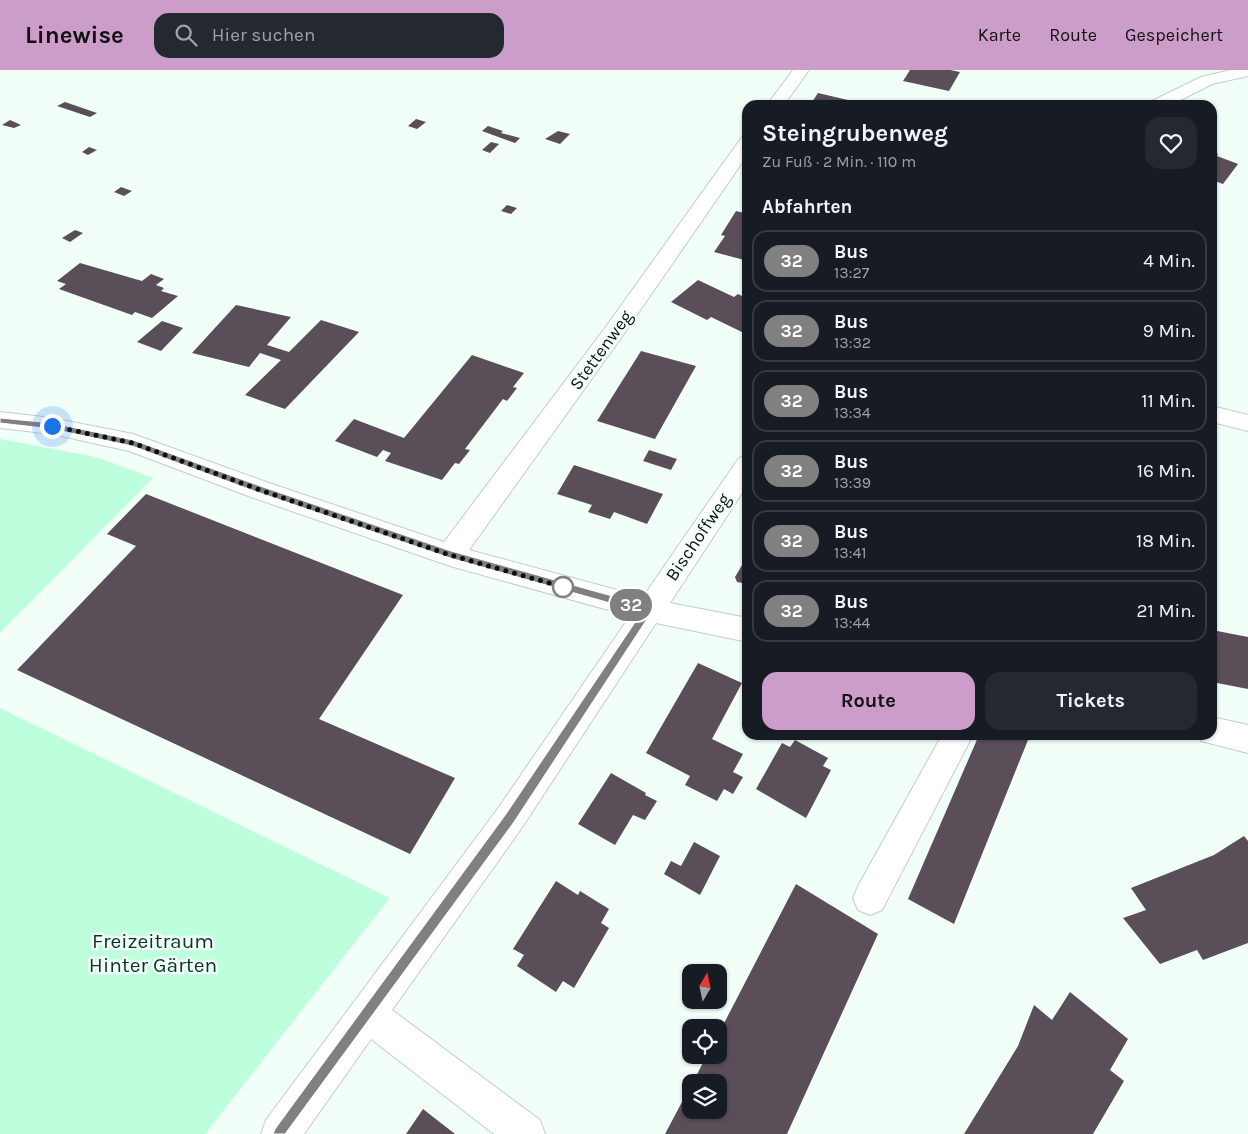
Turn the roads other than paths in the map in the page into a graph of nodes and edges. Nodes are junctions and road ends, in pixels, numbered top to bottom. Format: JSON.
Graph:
{"nodes":[{"id":1,"x":801,"y":70,"type":"edge"},
{"id":2,"x":1248,"y":71,"type":"edge"},
{"id":3,"x":779,"y":100,"type":"edge"},
{"id":4,"x":1168,"y":100,"type":"edge"},
{"id":5,"x":742,"y":150,"type":"edge"},
{"id":6,"x":1217,"y":415,"type":"edge"},
{"id":7,"x":0,"y":420,"type":"edge"},
{"id":8,"x":1248,"y":423,"type":"edge"},
{"id":9,"x":742,"y":473,"type":"edge"},
{"id":10,"x":450,"y":555,"type":"junction"},
{"id":11,"x":648,"y":610,"type":"junction"},
{"id":12,"x":742,"y":629,"type":"edge"},
{"id":13,"x":1217,"y":732,"type":"edge"},
{"id":14,"x":1248,"y":738,"type":"edge"},
{"id":15,"x":955,"y":740,"type":"edge"},
{"id":16,"x":870,"y":898,"type":"dead end"},
{"id":17,"x":368,"y":1013,"type":"junction"},
{"id":18,"x":280,"y":1134,"type":"edge"},
{"id":19,"x":526,"y":1134,"type":"edge"}],
"edges":[{"from":1,"to":3,"type":"street"},
{"from":2,"to":4,"type":"street"},
{"from":5,"to":10,"type":"street","name":"Stettenweg"},
{"from":6,"to":8,"type":"street"},
{"from":7,"to":10,"type":"street"},
{"from":9,"to":11,"type":"street","name":"Bischoffweg"},
{"from":10,"to":11,"type":"street"},
{"from":11,"to":12,"type":"street"},
{"from":11,"to":17,"type":"street","name":"Bischoffweg"},
{"from":13,"to":14,"type":"street"},
{"from":15,"to":16,"type":"street"},
{"from":17,"to":18,"type":"street","name":"Bischoffweg"},
{"from":17,"to":19,"type":"street"}]}
